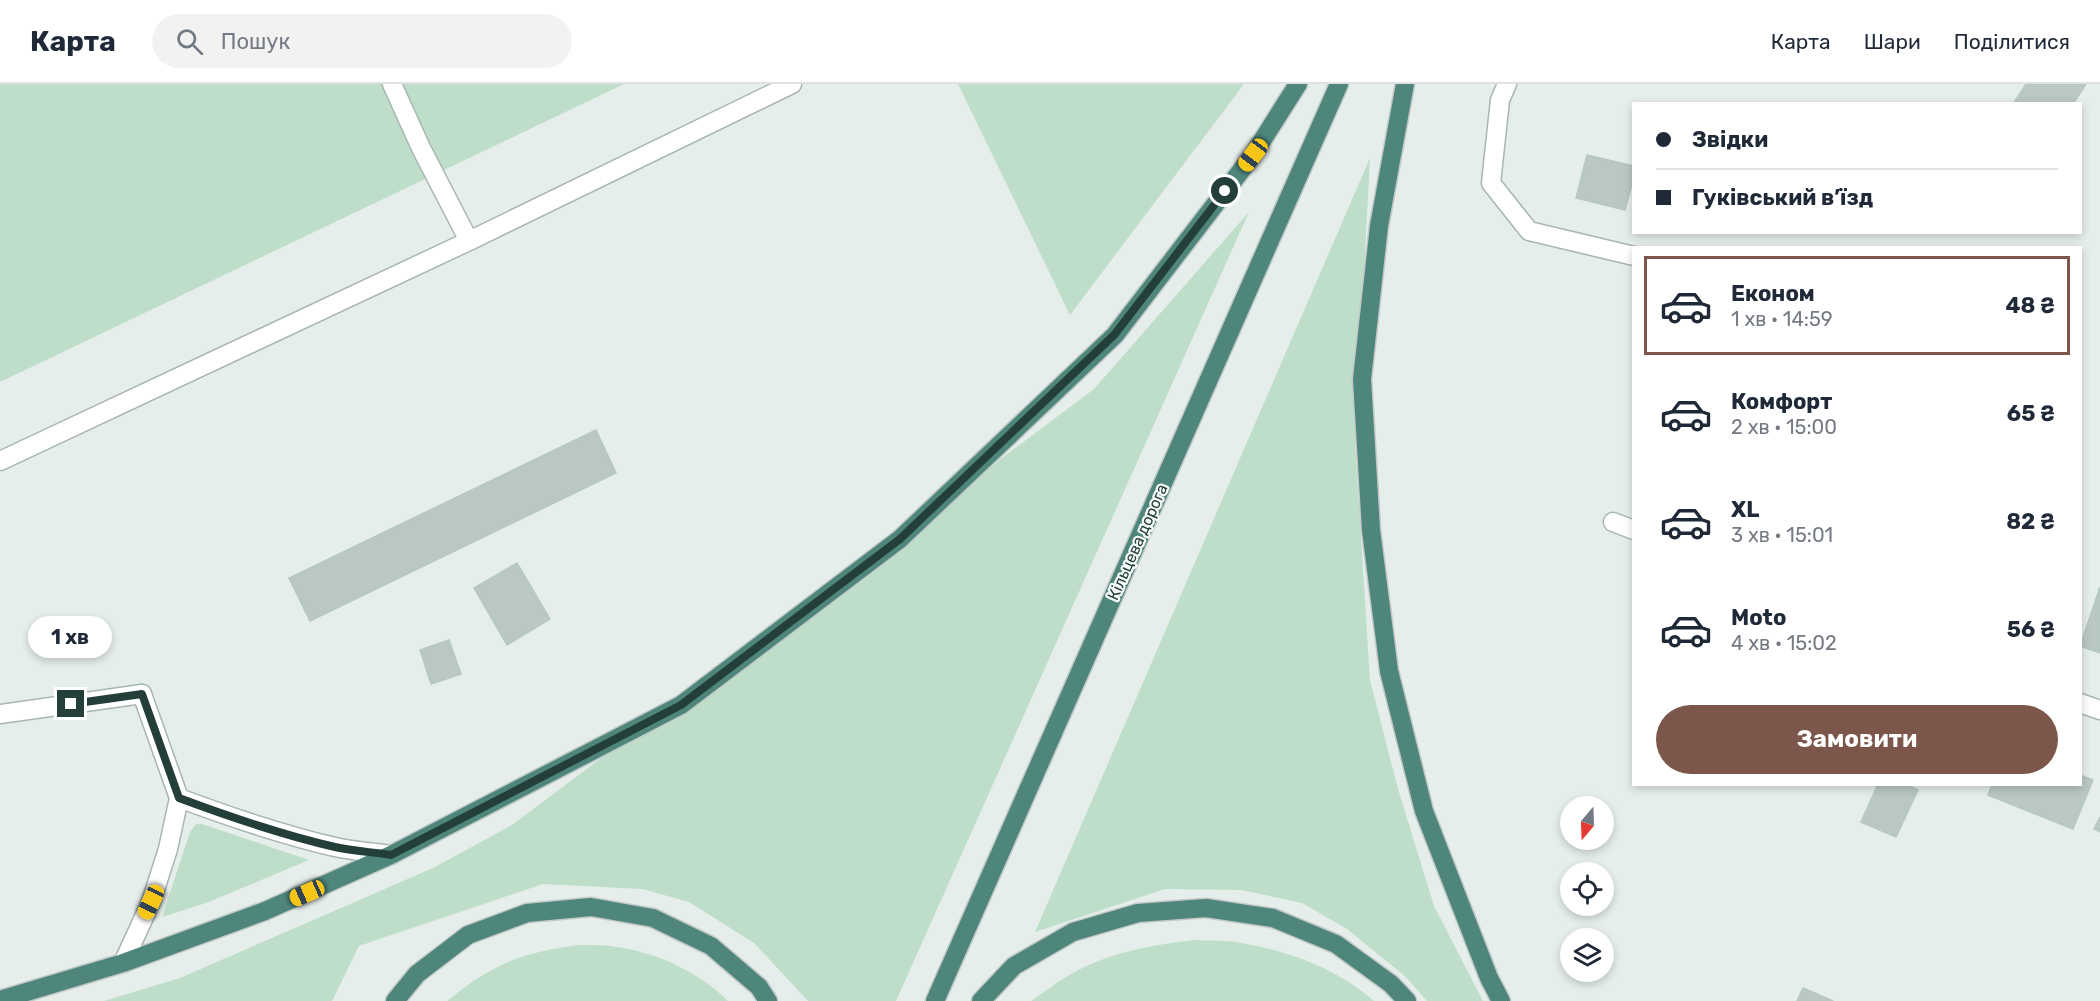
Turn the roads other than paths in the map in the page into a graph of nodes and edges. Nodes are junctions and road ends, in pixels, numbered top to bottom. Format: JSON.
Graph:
{"nodes":[{"id":1,"x":392,"y":84,"type":"edge"},
{"id":2,"x":792,"y":84,"type":"edge"},
{"id":3,"x":1298,"y":84,"type":"edge"},
{"id":4,"x":1339,"y":84,"type":"edge"},
{"id":5,"x":1405,"y":84,"type":"edge"},
{"id":6,"x":1507,"y":84,"type":"edge"},
{"id":7,"x":469,"y":241,"type":"junction"},
{"id":8,"x":1632,"y":256,"type":"edge"},
{"id":9,"x":0,"y":461,"type":"edge"},
{"id":10,"x":1613,"y":522,"type":"dead end"},
{"id":11,"x":1632,"y":529,"type":"edge"},
{"id":12,"x":2082,"y":704,"type":"edge"},
{"id":13,"x":2100,"y":710,"type":"edge"},
{"id":14,"x":0,"y":714,"type":"edge"},
{"id":15,"x":179,"y":798,"type":"junction"},
{"id":16,"x":391,"y":855,"type":"junction"},
{"id":17,"x":123,"y":963,"type":"junction"},
{"id":18,"x":0,"y":1000,"type":"edge"},
{"id":19,"x":395,"y":1001,"type":"edge"},
{"id":20,"x":768,"y":1001,"type":"edge"},
{"id":21,"x":935,"y":1001,"type":"edge"},
{"id":22,"x":981,"y":1001,"type":"edge"},
{"id":23,"x":1407,"y":1001,"type":"edge"},
{"id":24,"x":1501,"y":1001,"type":"edge"}],
"edges":[{"from":1,"to":7,"type":"street"},
{"from":2,"to":7,"type":"street"},
{"from":3,"to":16,"type":"highway"},
{"from":4,"to":21,"type":"highway","name":"Кільцева дорога"},
{"from":5,"to":24,"type":"highway"},
{"from":6,"to":8,"type":"street"},
{"from":7,"to":9,"type":"street"},
{"from":10,"to":11,"type":"street"},
{"from":12,"to":13,"type":"street"},
{"from":14,"to":15,"type":"street"},
{"from":15,"to":16,"type":"street"},
{"from":15,"to":17,"type":"street"},
{"from":16,"to":17,"type":"highway"},
{"from":17,"to":18,"type":"highway"},
{"from":19,"to":20,"type":"highway"},
{"from":22,"to":23,"type":"highway"}]}
